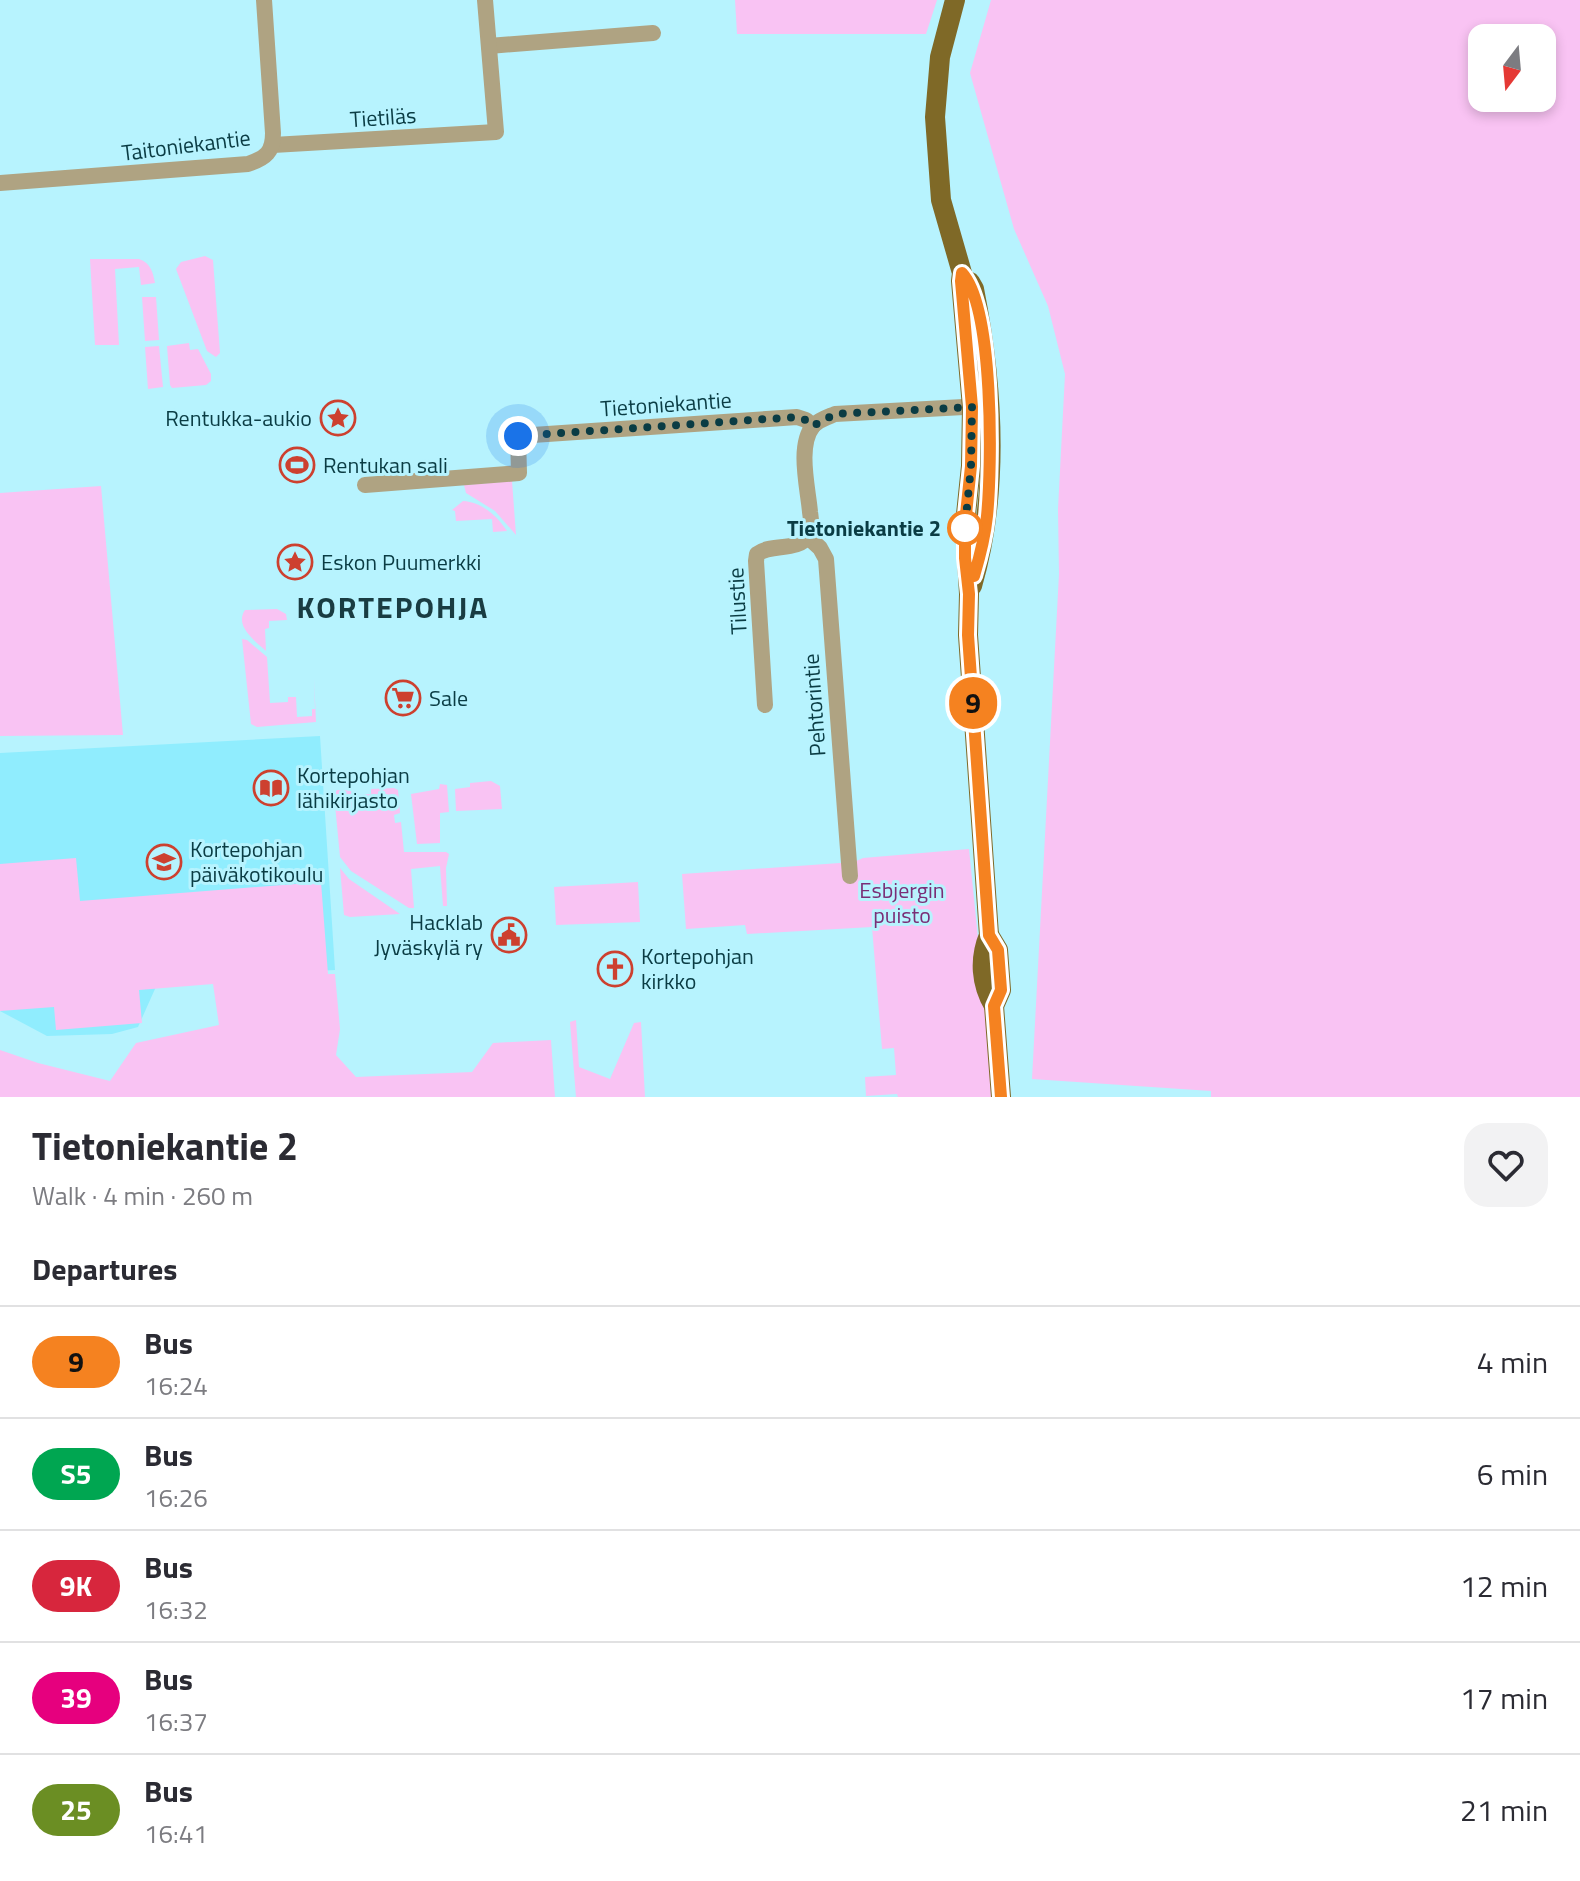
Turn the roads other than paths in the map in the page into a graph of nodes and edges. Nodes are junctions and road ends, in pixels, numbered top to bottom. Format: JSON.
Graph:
{"nodes":[{"id":1,"x":264,"y":0,"type":"edge"},
{"id":2,"x":485,"y":0,"type":"edge"},
{"id":3,"x":955,"y":0,"type":"edge"},
{"id":4,"x":653,"y":33,"type":"dead end"},
{"id":5,"x":489,"y":46,"type":"junction"},
{"id":6,"x":273,"y":145,"type":"junction"},
{"id":7,"x":0,"y":183,"type":"edge"},
{"id":8,"x":980,"y":406,"type":"junction"},
{"id":9,"x":813,"y":426,"type":"junction"},
{"id":10,"x":365,"y":485,"type":"dead end"},
{"id":11,"x":808,"y":537,"type":"junction"},
{"id":12,"x":765,"y":705,"type":"dead end"},
{"id":13,"x":850,"y":876,"type":"dead end"},
{"id":14,"x":1001,"y":1097,"type":"edge"}],
"edges":[{"from":1,"to":6,"type":"street","name":"Taitoniekantie"},
{"from":2,"to":5,"type":"street"},
{"from":3,"to":8,"type":"main road"},
{"from":4,"to":5,"type":"street"},
{"from":5,"to":6,"type":"street","name":"Tietiläs"},
{"from":6,"to":7,"type":"street","name":"Taitoniekantie"},
{"from":8,"to":9,"type":"street"},
{"from":8,"to":14,"type":"main road"},
{"from":9,"to":10,"type":"street","name":"Tietoniekantie"},
{"from":9,"to":11,"type":"street"},
{"from":11,"to":12,"type":"street","name":"Tilustie"},
{"from":11,"to":13,"type":"street","name":"Pehtorintie"}]}
